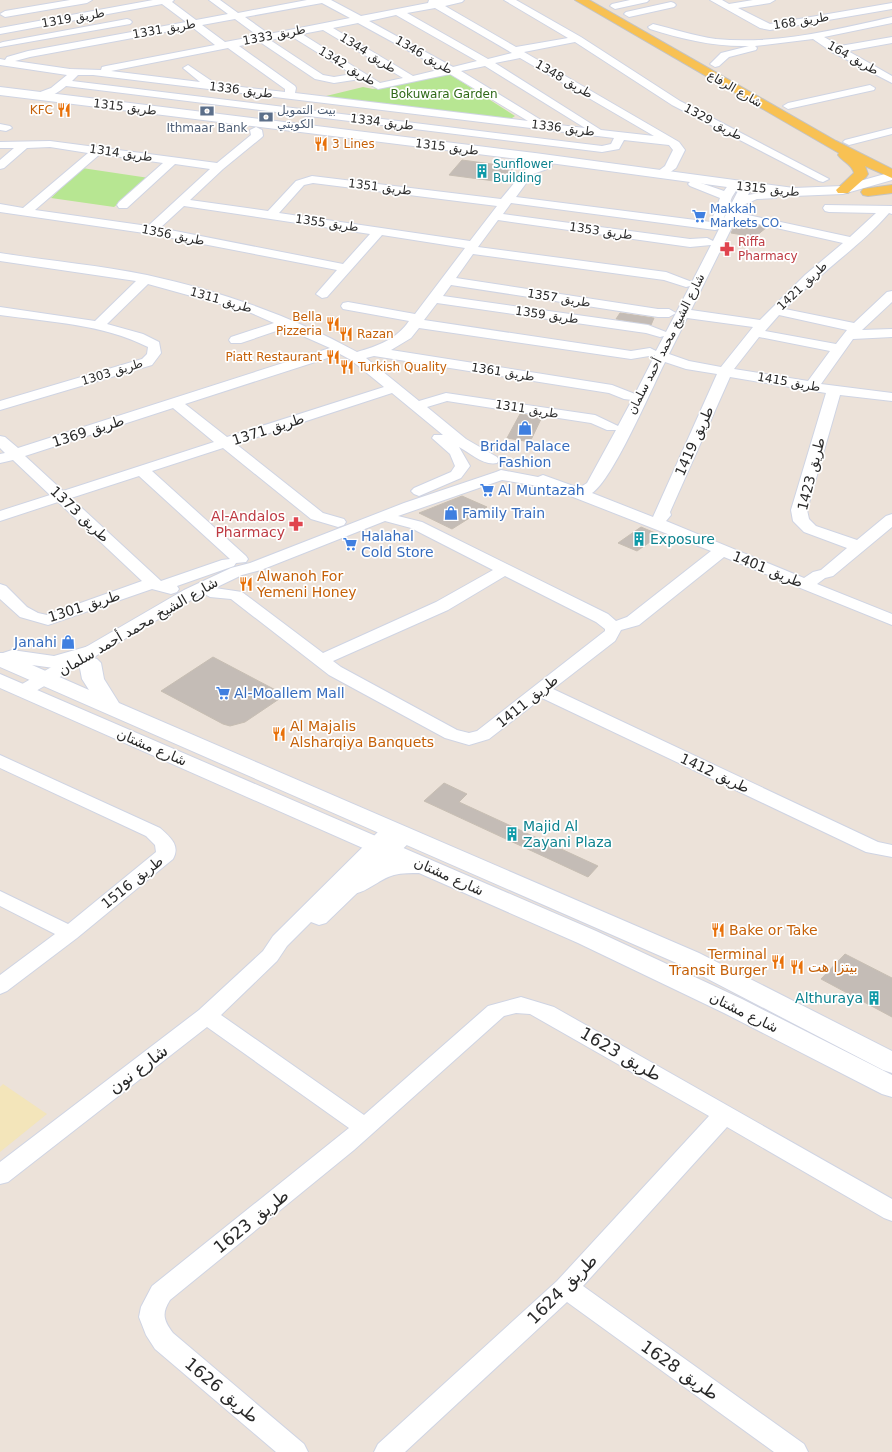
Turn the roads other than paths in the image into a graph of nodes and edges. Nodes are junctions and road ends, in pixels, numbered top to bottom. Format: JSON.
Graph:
{"nodes":[{"id":1,"x":87,"y":0,"type":"edge"},
{"id":2,"x":167,"y":0,"type":"edge"},
{"id":3,"x":214,"y":0,"type":"edge"},
{"id":4,"x":274,"y":0,"type":"edge"},
{"id":5,"x":324,"y":0,"type":"edge"},
{"id":6,"x":459,"y":0,"type":"edge"},
{"id":7,"x":509,"y":0,"type":"edge"},
{"id":8,"x":526,"y":0,"type":"edge"},
{"id":9,"x":582,"y":0,"type":"edge"},
{"id":10,"x":646,"y":0,"type":"edge"},
{"id":11,"x":715,"y":0,"type":"edge"},
{"id":12,"x":770,"y":0,"type":"edge"},
{"id":13,"x":864,"y":0,"type":"edge"},
{"id":14,"x":432,"y":2,"type":"edge"},
{"id":15,"x":610,"y":3,"type":"edge"},
{"id":16,"x":671,"y":5,"type":"dead end"},
{"id":17,"x":892,"y":6,"type":"edge"},
{"id":18,"x":284,"y":7,"type":"junction"},
{"id":19,"x":728,"y":7,"type":"junction"},
{"id":20,"x":880,"y":8,"type":"junction"},
{"id":21,"x":113,"y":11,"type":"junction"},
{"id":22,"x":398,"y":12,"type":"junction"},
{"id":23,"x":892,"y":13,"type":"edge"},
{"id":24,"x":5,"y":14,"type":"dead end"},
{"id":25,"x":629,"y":14,"type":"junction"},
{"id":26,"x":237,"y":16,"type":"junction"},
{"id":27,"x":361,"y":19,"type":"junction"},
{"id":28,"x":892,"y":20,"type":"edge"},
{"id":29,"x":127,"y":22,"type":"junction"},
{"id":30,"x":194,"y":23,"type":"junction"},
{"id":31,"x":320,"y":26,"type":"junction"},
{"id":32,"x":653,"y":28,"type":"junction"},
{"id":33,"x":0,"y":31,"type":"edge"},
{"id":34,"x":292,"y":32,"type":"junction"},
{"id":35,"x":140,"y":33,"type":"junction"},
{"id":36,"x":814,"y":36,"type":"junction"},
{"id":37,"x":264,"y":37,"type":"junction"},
{"id":38,"x":577,"y":39,"type":"junction"},
{"id":39,"x":793,"y":39,"type":"junction"},
{"id":40,"x":892,"y":40,"type":"edge"},
{"id":41,"x":3,"y":45,"type":"dead end"},
{"id":42,"x":226,"y":45,"type":"junction"},
{"id":43,"x":836,"y":50,"type":"junction"},
{"id":44,"x":519,"y":52,"type":"junction"},
{"id":45,"x":168,"y":56,"type":"junction"},
{"id":46,"x":606,"y":58,"type":"junction"},
{"id":47,"x":4,"y":62,"type":"edge"},
{"id":48,"x":486,"y":62,"type":"junction"},
{"id":49,"x":715,"y":64,"type":"junction"},
{"id":50,"x":188,"y":68,"type":"dead end"},
{"id":51,"x":892,"y":68,"type":"edge"},
{"id":52,"x":451,"y":70,"type":"junction"},
{"id":53,"x":875,"y":71,"type":"junction"},
{"id":54,"x":76,"y":72,"type":"junction"},
{"id":55,"x":90,"y":72,"type":"junction"},
{"id":56,"x":360,"y":76,"type":"junction"},
{"id":57,"x":411,"y":79,"type":"junction"},
{"id":58,"x":892,"y":80,"type":"edge"},
{"id":59,"x":64,"y":83,"type":"junction"},
{"id":60,"x":212,"y":87,"type":"junction"},
{"id":61,"x":870,"y":88,"type":"dead end"},
{"id":62,"x":0,"y":91,"type":"edge"},
{"id":63,"x":55,"y":94,"type":"junction"},
{"id":64,"x":288,"y":96,"type":"junction"},
{"id":65,"x":0,"y":97,"type":"edge"},
{"id":66,"x":788,"y":106,"type":"junction"},
{"id":67,"x":543,"y":125,"type":"junction"},
{"id":68,"x":256,"y":130,"type":"junction"},
{"id":69,"x":892,"y":131,"type":"edge"},
{"id":70,"x":602,"y":133,"type":"junction"},
{"id":71,"x":621,"y":136,"type":"junction"},
{"id":72,"x":509,"y":138,"type":"junction"},
{"id":73,"x":672,"y":142,"type":"junction"},
{"id":74,"x":849,"y":142,"type":"junction"},
{"id":75,"x":831,"y":144,"type":"junction"},
{"id":76,"x":0,"y":145,"type":"edge"},
{"id":77,"x":24,"y":145,"type":"junction"},
{"id":78,"x":98,"y":150,"type":"junction"},
{"id":79,"x":499,"y":153,"type":"junction"},
{"id":80,"x":173,"y":160,"type":"junction"},
{"id":81,"x":892,"y":163,"type":"edge"},
{"id":82,"x":0,"y":166,"type":"edge"},
{"id":83,"x":219,"y":167,"type":"junction"},
{"id":84,"x":315,"y":167,"type":"dead end"},
{"id":85,"x":524,"y":168,"type":"junction"},
{"id":86,"x":669,"y":175,"type":"junction"},
{"id":87,"x":892,"y":175,"type":"edge"},
{"id":88,"x":312,"y":179,"type":"junction"},
{"id":89,"x":823,"y":180,"type":"dead end"},
{"id":90,"x":892,"y":185,"type":"edge"},
{"id":91,"x":892,"y":189,"type":"edge"},
{"id":92,"x":844,"y":190,"type":"junction"},
{"id":93,"x":737,"y":192,"type":"junction"},
{"id":94,"x":868,"y":192,"type":"junction"},
{"id":95,"x":505,"y":201,"type":"junction"},
{"id":96,"x":181,"y":202,"type":"junction"},
{"id":97,"x":123,"y":205,"type":"dead end"},
{"id":98,"x":0,"y":208,"type":"edge"},
{"id":99,"x":829,"y":208,"type":"dead end"},
{"id":100,"x":889,"y":210,"type":"edge"},
{"id":101,"x":25,"y":212,"type":"junction"},
{"id":102,"x":732,"y":214,"type":"junction"},
{"id":103,"x":271,"y":215,"type":"junction"},
{"id":104,"x":495,"y":216,"type":"junction"},
{"id":105,"x":715,"y":226,"type":"junction"},
{"id":106,"x":151,"y":230,"type":"junction"},
{"id":107,"x":379,"y":231,"type":"junction"},
{"id":108,"x":853,"y":241,"type":"junction"},
{"id":109,"x":707,"y":242,"type":"junction"},
{"id":110,"x":471,"y":247,"type":"junction"},
{"id":111,"x":4,"y":262,"type":"edge"},
{"id":112,"x":345,"y":268,"type":"junction"},
{"id":113,"x":689,"y":278,"type":"junction"},
{"id":114,"x":144,"y":281,"type":"junction"},
{"id":115,"x":448,"y":281,"type":"junction"},
{"id":116,"x":322,"y":294,"type":"dead end"},
{"id":117,"x":892,"y":295,"type":"edge"},
{"id":118,"x":434,"y":299,"type":"junction"},
{"id":119,"x":348,"y":306,"type":"dead end"},
{"id":120,"x":0,"y":311,"type":"edge"},
{"id":121,"x":777,"y":311,"type":"junction"},
{"id":122,"x":676,"y":313,"type":"junction"},
{"id":123,"x":416,"y":321,"type":"junction"},
{"id":124,"x":286,"y":323,"type":"junction"},
{"id":125,"x":97,"y":326,"type":"junction"},
{"id":126,"x":761,"y":329,"type":"junction"},
{"id":127,"x":852,"y":331,"type":"junction"},
{"id":128,"x":660,"y":333,"type":"junction"},
{"id":129,"x":892,"y":333,"type":"edge"},
{"id":130,"x":236,"y":340,"type":"dead end"},
{"id":131,"x":342,"y":348,"type":"junction"},
{"id":132,"x":840,"y":349,"type":"junction"},
{"id":133,"x":375,"y":352,"type":"junction"},
{"id":134,"x":356,"y":357,"type":"junction"},
{"id":135,"x":654,"y":357,"type":"junction"},
{"id":136,"x":725,"y":371,"type":"junction"},
{"id":137,"x":812,"y":386,"type":"junction"},
{"id":138,"x":394,"y":388,"type":"junction"},
{"id":139,"x":834,"y":390,"type":"junction"},
{"id":140,"x":629,"y":396,"type":"junction"},
{"id":141,"x":892,"y":397,"type":"edge"},
{"id":142,"x":175,"y":403,"type":"junction"},
{"id":143,"x":413,"y":403,"type":"junction"},
{"id":144,"x":0,"y":406,"type":"edge"},
{"id":145,"x":612,"y":427,"type":"junction"},
{"id":146,"x":0,"y":440,"type":"edge"},
{"id":147,"x":461,"y":442,"type":"junction"},
{"id":148,"x":227,"y":443,"type":"junction"},
{"id":149,"x":15,"y":454,"type":"junction"},
{"id":150,"x":0,"y":459,"type":"edge"},
{"id":151,"x":499,"y":466,"type":"junction"},
{"id":152,"x":477,"y":467,"type":"junction"},
{"id":153,"x":142,"y":470,"type":"junction"},
{"id":154,"x":455,"y":490,"type":"junction"},
{"id":155,"x":576,"y":492,"type":"junction"},
{"id":156,"x":426,"y":495,"type":"junction"},
{"id":157,"x":62,"y":496,"type":"junction"},
{"id":158,"x":405,"y":515,"type":"junction"},
{"id":159,"x":0,"y":516,"type":"edge"},
{"id":160,"x":655,"y":518,"type":"junction"},
{"id":161,"x":892,"y":519,"type":"edge"},
{"id":162,"x":317,"y":523,"type":"junction"},
{"id":163,"x":338,"y":529,"type":"junction"},
{"id":164,"x":857,"y":546,"type":"junction"},
{"id":165,"x":723,"y":550,"type":"junction"},
{"id":166,"x":223,"y":565,"type":"junction"},
{"id":167,"x":245,"y":567,"type":"junction"},
{"id":168,"x":504,"y":570,"type":"junction"},
{"id":169,"x":157,"y":585,"type":"junction"},
{"id":170,"x":212,"y":586,"type":"junction"},
{"id":171,"x":811,"y":587,"type":"junction"},
{"id":172,"x":0,"y":589,"type":"edge"},
{"id":173,"x":190,"y":593,"type":"junction"},
{"id":174,"x":236,"y":595,"type":"junction"},
{"id":175,"x":163,"y":608,"type":"junction"},
{"id":176,"x":892,"y":620,"type":"edge"},
{"id":177,"x":613,"y":627,"type":"junction"},
{"id":178,"x":0,"y":655,"type":"edge"},
{"id":179,"x":89,"y":658,"type":"junction"},
{"id":180,"x":0,"y":659,"type":"edge"},
{"id":181,"x":320,"y":661,"type":"junction"},
{"id":182,"x":0,"y":680,"type":"edge"},
{"id":183,"x":40,"y":687,"type":"junction"},
{"id":184,"x":540,"y":690,"type":"junction"},
{"id":185,"x":111,"y":707,"type":"junction"},
{"id":186,"x":0,"y":761,"type":"edge"},
{"id":187,"x":391,"y":840,"type":"junction"},
{"id":188,"x":892,"y":851,"type":"edge"},
{"id":189,"x":425,"y":865,"type":"junction"},
{"id":190,"x":353,"y":887,"type":"junction"},
{"id":191,"x":0,"y":898,"type":"edge"},
{"id":192,"x":70,"y":933,"type":"junction"},
{"id":193,"x":270,"y":956,"type":"junction"},
{"id":194,"x":0,"y":986,"type":"edge"},
{"id":195,"x":207,"y":1016,"type":"junction"},
{"id":196,"x":892,"y":1063,"type":"edge"},
{"id":197,"x":892,"y":1087,"type":"edge"},
{"id":198,"x":725,"y":1114,"type":"junction"},
{"id":199,"x":365,"y":1127,"type":"junction"},
{"id":200,"x":0,"y":1175,"type":"edge"},
{"id":201,"x":892,"y":1211,"type":"edge"},
{"id":202,"x":566,"y":1288,"type":"junction"},
{"id":203,"x":152,"y":1324,"type":"joint"},
{"id":204,"x":295,"y":1452,"type":"edge"},
{"id":205,"x":387,"y":1452,"type":"edge"},
{"id":206,"x":795,"y":1452,"type":"edge"}],
"edges":[{"from":1,"to":24,"type":"street"},
{"from":2,"to":21,"type":"street","name":"طريق 1319"},
{"from":2,"to":30,"type":"street"},
{"from":3,"to":26,"type":"street"},
{"from":4,"to":18,"type":"street","name":"طريق 1344"},
{"from":5,"to":18,"type":"street","name":"طريق 1331"},
{"from":5,"to":27,"type":"street","name":"طريق 1346"},
{"from":6,"to":14,"type":"street","name":"طريق 1333"},
{"from":7,"to":38,"type":"street","name":"طريق 1329"},
{"from":8,"to":46,"type":"street"},
{"from":9,"to":75,"type":"main road","name":"شارع الرفاع"},
{"from":10,"to":15,"type":"street"},
{"from":11,"to":19,"type":"street","name":"طريق 168"},
{"from":12,"to":19,"type":"street"},
{"from":13,"to":20,"type":"street"},
{"from":14,"to":22,"type":"street","name":"طريق 1333"},
{"from":14,"to":44,"type":"street","name":"طريق 1348"},
{"from":15,"to":25,"type":"main road","name":"شارع الرفاع"},
{"from":16,"to":25,"type":"street"},
{"from":17,"to":20,"type":"street","name":"طريق 168"},
{"from":18,"to":26,"type":"street","name":"طريق 1331"},
{"from":18,"to":31,"type":"street","name":"طريق 1344"},
{"from":19,"to":20,"type":"street","name":"طريق 168"},
{"from":20,"to":23,"type":"street"},
{"from":21,"to":29,"type":"street"},
{"from":21,"to":33,"type":"street","name":"طريق 1319"},
{"from":22,"to":27,"type":"street","name":"طريق 1333"},
{"from":22,"to":48,"type":"street","name":"طريق 1336"},
{"from":25,"to":32,"type":"main road","name":"شارع الرفاع"},
{"from":26,"to":30,"type":"street","name":"طريق 1331"},
{"from":26,"to":37,"type":"street"},
{"from":27,"to":31,"type":"street","name":"طريق 1333"},
{"from":27,"to":52,"type":"street","name":"طريق 1346"},
{"from":28,"to":36,"type":"street"},
{"from":29,"to":35,"type":"street"},
{"from":29,"to":41,"type":"street","name":"طريق 1331"},
{"from":30,"to":35,"type":"street","name":"طريق 1331"},
{"from":30,"to":42,"type":"street"},
{"from":31,"to":34,"type":"street","name":"طريق 1333"},
{"from":31,"to":57,"type":"street","name":"طريق 1344"},
{"from":32,"to":39,"type":"street"},
{"from":32,"to":49,"type":"main road","name":"شارع الرفاع"},
{"from":34,"to":37,"type":"street","name":"طريق 1333"},
{"from":34,"to":56,"type":"street","name":"طريق 1342"},
{"from":35,"to":45,"type":"street"},
{"from":35,"to":47,"type":"street","name":"طريق 1331"},
{"from":36,"to":39,"type":"street"},
{"from":36,"to":43,"type":"street","name":"طريق 164"},
{"from":37,"to":42,"type":"street","name":"طريق 1333"},
{"from":37,"to":56,"type":"street"},
{"from":38,"to":44,"type":"street","name":"طريق 1342"},
{"from":38,"to":46,"type":"street","name":"طريق 1329"},
{"from":39,"to":49,"type":"street"},
{"from":40,"to":43,"type":"street"},
{"from":42,"to":45,"type":"street","name":"طريق 1333"},
{"from":42,"to":64,"type":"street"},
{"from":43,"to":53,"type":"street","name":"طريق 164"},
{"from":44,"to":48,"type":"street","name":"طريق 1342"},
{"from":44,"to":73,"type":"street","name":"طريق 1348"},
{"from":45,"to":55,"type":"street","name":"طريق 1333"},
{"from":46,"to":89,"type":"street","name":"طريق 1329"},
{"from":47,"to":54,"type":"street","name":"طريق 1336"},
{"from":48,"to":52,"type":"street","name":"طريق 1342"},
{"from":48,"to":70,"type":"street","name":"طريق 1336"},
{"from":49,"to":66,"type":"main road","name":"شارع الرفاع"},
{"from":50,"to":60,"type":"street"},
{"from":51,"to":53,"type":"street"},
{"from":52,"to":57,"type":"street","name":"طريق 1342"},
{"from":52,"to":67,"type":"street","name":"طريق 1346"},
{"from":53,"to":58,"type":"street","name":"طريق 164"},
{"from":54,"to":55,"type":"street","name":"طريق 1336"},
{"from":54,"to":59,"type":"street"},
{"from":55,"to":60,"type":"street","name":"طريق 1336"},
{"from":56,"to":57,"type":"street","name":"طريق 1342"},
{"from":59,"to":63,"type":"street"},
{"from":59,"to":72,"type":"street","name":"طريق 1334"},
{"from":60,"to":64,"type":"street","name":"طريق 1336"},
{"from":61,"to":66,"type":"street"},
{"from":62,"to":63,"type":"street","name":"طريق 1315"},
{"from":63,"to":79,"type":"street","name":"طريق 1315"},
{"from":64,"to":67,"type":"street","name":"طريق 1336"},
{"from":65,"to":68,"type":"street","name":"طريق 1315"},
{"from":66,"to":74,"type":"main road","name":"شارع الرفاع"},
{"from":67,"to":70,"type":"street","name":"طريق 1336"},
{"from":68,"to":83,"type":"street"},
{"from":68,"to":85,"type":"street","name":"طريق 1315"},
{"from":69,"to":74,"type":"street"},
{"from":70,"to":71,"type":"street","name":"طريق 1336"},
{"from":71,"to":72,"type":"street","name":"طريق 1334"},
{"from":71,"to":73,"type":"street","name":"طريق 1336"},
{"from":72,"to":79,"type":"street"},
{"from":73,"to":86,"type":"street"},
{"from":74,"to":81,"type":"main road","name":"شارع الرفاع"},
{"from":75,"to":87,"type":"main road","name":"شارع الرفاع"},
{"from":75,"to":92,"type":"main road"},
{"from":76,"to":77,"type":"street","name":"طريق 1314"},
{"from":77,"to":78,"type":"street","name":"طريق 1314"},
{"from":77,"to":82,"type":"street"},
{"from":78,"to":80,"type":"street","name":"طريق 1314"},
{"from":78,"to":101,"type":"street"},
{"from":79,"to":86,"type":"street","name":"طريق 1315"},
{"from":80,"to":83,"type":"street","name":"طريق 1314"},
{"from":80,"to":97,"type":"street"},
{"from":83,"to":96,"type":"street"},
{"from":84,"to":88,"type":"street"},
{"from":85,"to":86,"type":"street","name":"طريق 1315"},
{"from":85,"to":95,"type":"street","name":"طريق 1361"},
{"from":86,"to":93,"type":"street","name":"طريق 1315"},
{"from":86,"to":93,"type":"street","name":"طريق 1315"},
{"from":87,"to":92,"type":"street","name":"طريق 1315"},
{"from":88,"to":95,"type":"street","name":"طريق 1351"},
{"from":88,"to":103,"type":"street"},
{"from":90,"to":94,"type":"street","name":"طريق 1315"},
{"from":91,"to":94,"type":"main road"},
{"from":92,"to":93,"type":"street","name":"طريق 1315"},
{"from":93,"to":94,"type":"street","name":"طريق 1315"},
{"from":93,"to":102,"type":"street","name":"شارع الشيخ محمد أحمد سلمان"},
{"from":93,"to":105,"type":"street","name":"شارع الشيخ محمد أحمد سلمان"},
{"from":95,"to":104,"type":"street","name":"طريق 1361"},
{"from":95,"to":105,"type":"street","name":"طريق 1351"},
{"from":96,"to":103,"type":"street","name":"طريق 1355"},
{"from":96,"to":106,"type":"street"},
{"from":98,"to":101,"type":"street","name":"طريق 1356"},
{"from":99,"to":100,"type":"street","name":"طريق 1421"},
{"from":100,"to":108,"type":"street","name":"طريق 1421"},
{"from":101,"to":106,"type":"street","name":"طريق 1356"},
{"from":102,"to":108,"type":"street"},
{"from":102,"to":122,"type":"street","name":"شارع الشيخ محمد أحمد سلمان"},
{"from":103,"to":107,"type":"street","name":"طريق 1355"},
{"from":104,"to":109,"type":"street","name":"طريق 1353"},
{"from":104,"to":110,"type":"street","name":"طريق 1361"},
{"from":105,"to":109,"type":"street","name":"شارع الشيخ محمد أحمد سلمان"},
{"from":106,"to":112,"type":"street","name":"طريق 1356"},
{"from":107,"to":110,"type":"street","name":"طريق 1355"},
{"from":107,"to":112,"type":"street"},
{"from":108,"to":121,"type":"street","name":"طريق 1421"},
{"from":109,"to":113,"type":"street","name":"شارع الشيخ محمد أحمد سلمان"},
{"from":110,"to":113,"type":"street","name":"طريق 1355"},
{"from":110,"to":115,"type":"street","name":"طريق 1361"},
{"from":111,"to":114,"type":"street","name":"طريق 1311"},
{"from":112,"to":116,"type":"street"},
{"from":113,"to":122,"type":"street","name":"شارع الشيخ محمد أحمد سلمان"},
{"from":114,"to":124,"type":"street","name":"طريق 1311"},
{"from":114,"to":125,"type":"street"},
{"from":115,"to":118,"type":"street","name":"طريق 1361"},
{"from":115,"to":122,"type":"street","name":"طريق 1357"},
{"from":117,"to":127,"type":"street"},
{"from":118,"to":123,"type":"street","name":"طريق 1361"},
{"from":118,"to":128,"type":"street","name":"طريق 1359"},
{"from":119,"to":123,"type":"street"},
{"from":120,"to":125,"type":"street","name":"طريق 1303"},
{"from":121,"to":126,"type":"street","name":"طريق 1421"},
{"from":121,"to":127,"type":"street"},
{"from":122,"to":126,"type":"street","name":"طريق 1357"},
{"from":122,"to":128,"type":"street","name":"شارع الشيخ محمد أحمد سلمان"},
{"from":122,"to":135,"type":"street","name":"شارع الشيخ محمد أحمد سلمان"},
{"from":123,"to":133,"type":"street","name":"طريق 1361"},
{"from":123,"to":135,"type":"street"},
{"from":124,"to":130,"type":"street"},
{"from":124,"to":131,"type":"street","name":"طريق 1311"},
{"from":125,"to":144,"type":"street","name":"طريق 1303"},
{"from":126,"to":132,"type":"street"},
{"from":126,"to":136,"type":"street","name":"طريق 1421"},
{"from":127,"to":129,"type":"street"},
{"from":127,"to":132,"type":"street"},
{"from":128,"to":135,"type":"street","name":"شارع الشيخ محمد أحمد سلمان"},
{"from":131,"to":134,"type":"street","name":"طريق 1311"},
{"from":131,"to":142,"type":"street","name":"طريق 1369"},
{"from":132,"to":137,"type":"street"},
{"from":133,"to":134,"type":"street","name":"طريق 1361"},
{"from":133,"to":140,"type":"street","name":"طريق 1361"},
{"from":134,"to":138,"type":"street","name":"طريق 1311"},
{"from":135,"to":136,"type":"street","name":"طريق 1415"},
{"from":135,"to":140,"type":"street","name":"شارع الشيخ محمد أحمد سلمان"},
{"from":135,"to":155,"type":"street","name":"شارع الشيخ محمد أحمد سلمان"},
{"from":136,"to":137,"type":"street","name":"طريق 1415"},
{"from":136,"to":160,"type":"street","name":"طريق 1419"},
{"from":137,"to":139,"type":"street","name":"طريق 1415"},
{"from":138,"to":143,"type":"street","name":"طريق 1311"},
{"from":138,"to":148,"type":"street","name":"طريق 1371"},
{"from":139,"to":141,"type":"street","name":"طريق 1415"},
{"from":139,"to":164,"type":"street","name":"طريق 1423"},
{"from":140,"to":145,"type":"street","name":"شارع الشيخ محمد أحمد سلمان"},
{"from":142,"to":148,"type":"street"},
{"from":142,"to":149,"type":"street","name":"طريق 1369"},
{"from":143,"to":145,"type":"street","name":"طريق 1311"},
{"from":143,"to":147,"type":"street","name":"طريق 1311"},
{"from":143,"to":156,"type":"street"},
{"from":145,"to":155,"type":"street","name":"شارع الشيخ محمد أحمد سلمان"},
{"from":146,"to":149,"type":"street","name":"طريق 1373"},
{"from":147,"to":151,"type":"street","name":"طريق 1311"},
{"from":147,"to":152,"type":"street","name":"طريق 1311"},
{"from":148,"to":153,"type":"street","name":"طريق 1371"},
{"from":148,"to":162,"type":"street"},
{"from":149,"to":150,"type":"street","name":"طريق 1369"},
{"from":149,"to":157,"type":"street","name":"طريق 1373"},
{"from":151,"to":152,"type":"street","name":"طريق 1401"},
{"from":151,"to":154,"type":"street"},
{"from":151,"to":155,"type":"street","name":"طريق 1401"},
{"from":152,"to":154,"type":"street"},
{"from":153,"to":157,"type":"street","name":"طريق 1371"},
{"from":153,"to":167,"type":"street"},
{"from":154,"to":156,"type":"street"},
{"from":155,"to":160,"type":"street","name":"طريق 1401"},
{"from":156,"to":158,"type":"street","name":"شارع الشيخ محمد أحمد سلمان"},
{"from":156,"to":163,"type":"street"},
{"from":157,"to":159,"type":"street","name":"طريق 1371"},
{"from":157,"to":169,"type":"street","name":"طريق 1373"},
{"from":158,"to":163,"type":"street","name":"شارع الشيخ محمد أحمد سلمان"},
{"from":158,"to":168,"type":"street"},
{"from":160,"to":165,"type":"street","name":"طريق 1401"},
{"from":161,"to":164,"type":"street"},
{"from":162,"to":163,"type":"street"},
{"from":162,"to":167,"type":"street"},
{"from":163,"to":167,"type":"street","name":"شارع الشيخ محمد أحمد سلمان"},
{"from":164,"to":171,"type":"street"},
{"from":165,"to":171,"type":"street","name":"طريق 1401"},
{"from":165,"to":177,"type":"street"},
{"from":166,"to":167,"type":"street","name":"طريق 1301"},
{"from":166,"to":169,"type":"street","name":"طريق 1301"},
{"from":166,"to":170,"type":"street"},
{"from":167,"to":170,"type":"street","name":"شارع الشيخ محمد أحمد سلمان"},
{"from":167,"to":174,"type":"street"},
{"from":168,"to":177,"type":"street"},
{"from":168,"to":181,"type":"street"},
{"from":169,"to":172,"type":"street","name":"طريق 1301"},
{"from":169,"to":173,"type":"street"},
{"from":169,"to":175,"type":"street"},
{"from":170,"to":173,"type":"street","name":"شارع الشيخ محمد أحمد سلمان"},
{"from":170,"to":174,"type":"street"},
{"from":170,"to":179,"type":"street","name":"شارع الشيخ محمد أحمد سلمان"},
{"from":171,"to":176,"type":"street","name":"طريق 1401"},
{"from":173,"to":175,"type":"street","name":"شارع الشيخ محمد أحمد سلمان"},
{"from":174,"to":181,"type":"street","name":"طريق 1411"},
{"from":175,"to":179,"type":"street","name":"شارع الشيخ محمد أحمد سلمان"},
{"from":177,"to":184,"type":"street","name":"طريق 1411"},
{"from":178,"to":179,"type":"street"},
{"from":179,"to":183,"type":"street","name":"شارع الشيخ محمد أحمد سلمان"},
{"from":179,"to":185,"type":"street"},
{"from":180,"to":183,"type":"street","name":"شارع مشتان"},
{"from":181,"to":184,"type":"street","name":"طريق 1411"},
{"from":182,"to":183,"type":"street","name":"شارع مشتان"},
{"from":183,"to":185,"type":"street","name":"شارع مشتان"},
{"from":183,"to":187,"type":"street","name":"شارع مشتان"},
{"from":184,"to":188,"type":"street","name":"طريق 1412"},
{"from":185,"to":187,"type":"street","name":"شارع مشتان"},
{"from":186,"to":192,"type":"street","name":"طريق 1516"},
{"from":187,"to":189,"type":"street","name":"شارع مشتان"},
{"from":187,"to":190,"type":"street","name":"شارع نون"},
{"from":187,"to":193,"type":"street","name":"شارع نون"},
{"from":187,"to":196,"type":"street","name":"شارع مشتان"},
{"from":189,"to":190,"type":"street"},
{"from":189,"to":197,"type":"street","name":"شارع مشتان"},
{"from":190,"to":193,"type":"street","name":"شارع نون"},
{"from":191,"to":192,"type":"street"},
{"from":192,"to":194,"type":"street","name":"طريق 1516"},
{"from":193,"to":195,"type":"street","name":"شارع نون"},
{"from":195,"to":199,"type":"street"},
{"from":195,"to":200,"type":"street","name":"شارع نون"},
{"from":198,"to":199,"type":"street","name":"طريق 1623"},
{"from":198,"to":201,"type":"street","name":"طريق 1623"},
{"from":198,"to":202,"type":"street","name":"طريق 1624"},
{"from":199,"to":203,"type":"street","name":"طريق 1623"},
{"from":202,"to":205,"type":"street","name":"طريق 1624"},
{"from":202,"to":206,"type":"street","name":"طريق 1628"},
{"from":203,"to":204,"type":"street","name":"طريق 1626"}]}
